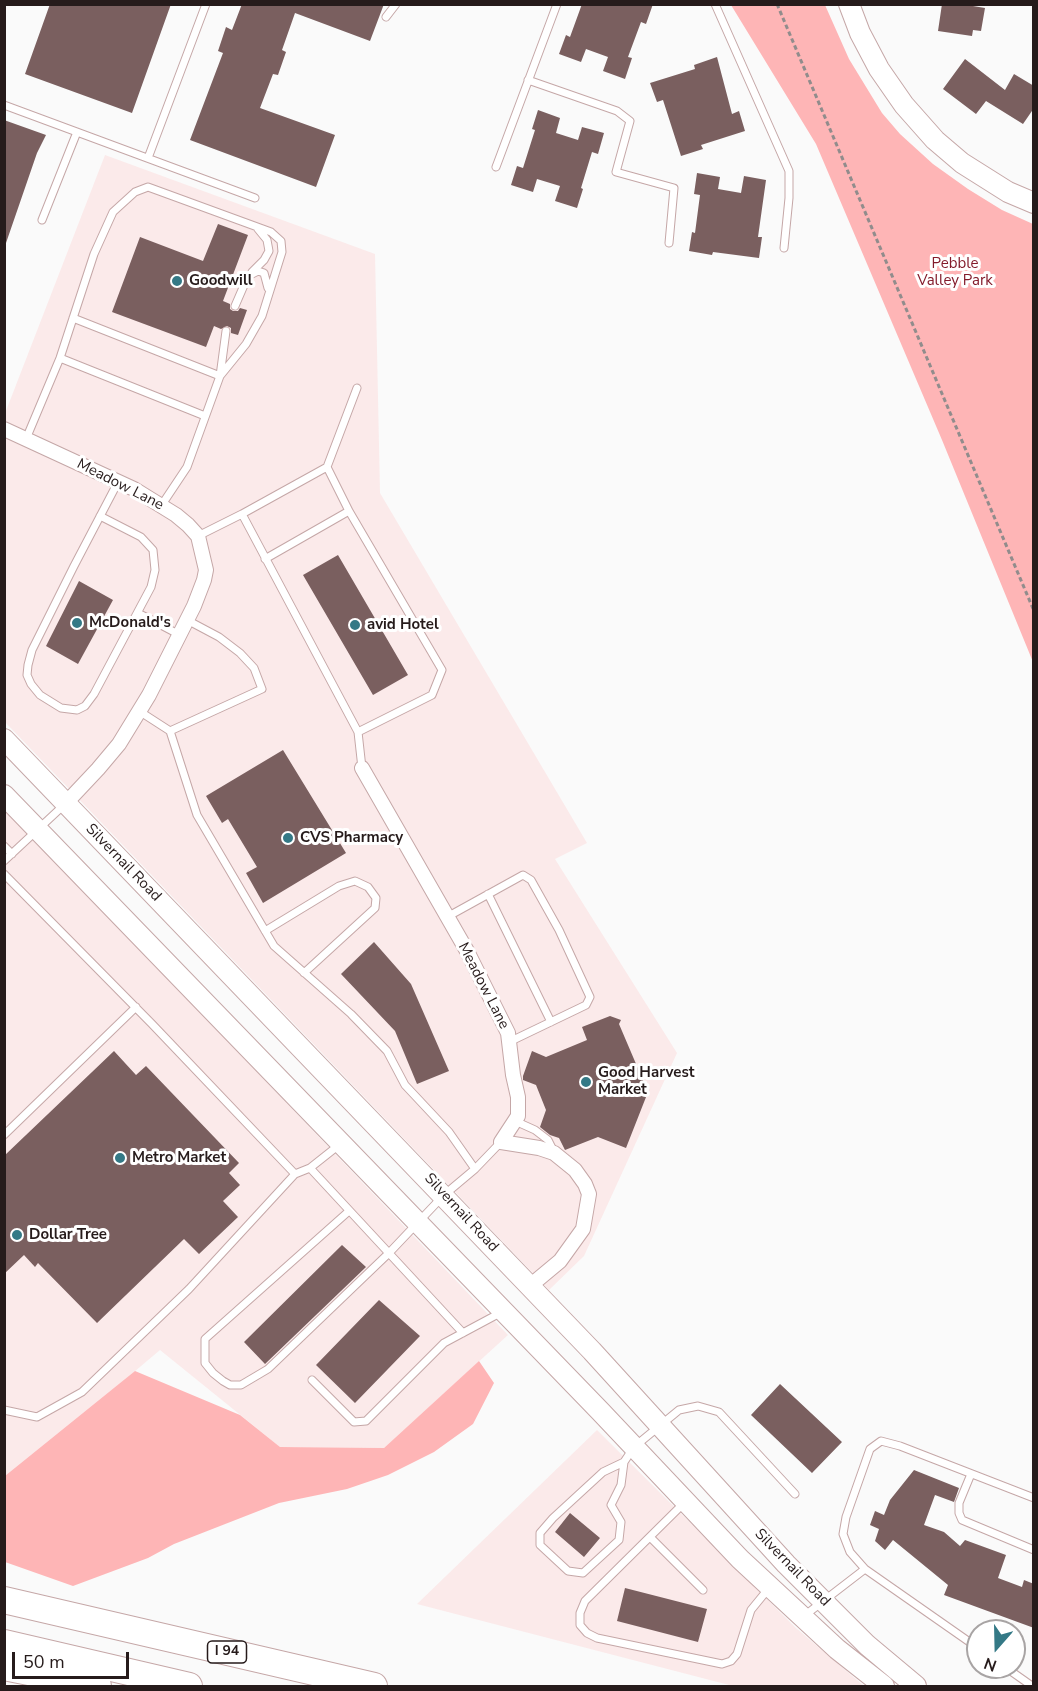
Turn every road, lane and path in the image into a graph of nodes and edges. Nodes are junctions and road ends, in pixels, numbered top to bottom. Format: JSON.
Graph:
{"nodes":[{"id":1,"x":206,"y":4,"type":"edge"},
{"id":2,"x":396,"y":4,"type":"edge"},
{"id":3,"x":557,"y":4,"type":"edge"},
{"id":4,"x":715,"y":4,"type":"edge"},
{"id":5,"x":777,"y":4,"type":"edge"},
{"id":6,"x":849,"y":4,"type":"edge"},
{"id":7,"x":386,"y":17,"type":"dead end"},
{"id":8,"x":528,"y":80,"type":"junction"},
{"id":9,"x":4,"y":105,"type":"edge"},
{"id":10,"x":77,"y":132,"type":"junction"},
{"id":11,"x":148,"y":158,"type":"junction"},
{"id":12,"x":496,"y":167,"type":"dead end"},
{"id":13,"x":255,"y":198,"type":"dead end"},
{"id":14,"x":1034,"y":203,"type":"edge"},
{"id":15,"x":42,"y":220,"type":"dead end"},
{"id":16,"x":257,"y":227,"type":"junction"},
{"id":17,"x":669,"y":243,"type":"dead end"},
{"id":18,"x":784,"y":248,"type":"dead end"},
{"id":19,"x":248,"y":276,"type":"junction"},
{"id":20,"x":268,"y":295,"type":"junction"},
{"id":21,"x":235,"y":306,"type":"dead end"},
{"id":22,"x":73,"y":318,"type":"junction"},
{"id":23,"x":226,"y":331,"type":"dead end"},
{"id":24,"x":60,"y":358,"type":"junction"},
{"id":25,"x":220,"y":376,"type":"junction"},
{"id":26,"x":357,"y":388,"type":"dead end"},
{"id":27,"x":205,"y":416,"type":"junction"},
{"id":28,"x":4,"y":429,"type":"edge"},
{"id":29,"x":26,"y":439,"type":"junction"},
{"id":30,"x":327,"y":467,"type":"junction"},
{"id":31,"x":118,"y":482,"type":"junction"},
{"id":32,"x":161,"y":506,"type":"junction"},
{"id":33,"x":349,"y":511,"type":"junction"},
{"id":34,"x":242,"y":514,"type":"junction"},
{"id":35,"x":100,"y":516,"type":"junction"},
{"id":36,"x":198,"y":536,"type":"junction"},
{"id":37,"x":265,"y":559,"type":"junction"},
{"id":38,"x":1034,"y":611,"type":"edge"},
{"id":39,"x":138,"y":613,"type":"junction"},
{"id":40,"x":187,"y":620,"type":"junction"},
{"id":41,"x":180,"y":635,"type":"junction"},
{"id":42,"x":139,"y":711,"type":"junction"},
{"id":43,"x":170,"y":731,"type":"junction"},
{"id":44,"x":358,"y":732,"type":"junction"},
{"id":45,"x":4,"y":739,"type":"edge"},
{"id":46,"x":362,"y":768,"type":"joint"},
{"id":47,"x":4,"y":795,"type":"edge"},
{"id":48,"x":66,"y":803,"type":"junction"},
{"id":49,"x":38,"y":830,"type":"junction"},
{"id":50,"x":4,"y":846,"type":"edge"},
{"id":51,"x":12,"y":854,"type":"junction"},
{"id":52,"x":4,"y":861,"type":"edge"},
{"id":53,"x":4,"y":874,"type":"edge"},
{"id":54,"x":488,"y":894,"type":"junction"},
{"id":55,"x":447,"y":917,"type":"junction"},
{"id":56,"x":265,"y":930,"type":"junction"},
{"id":57,"x":304,"y":973,"type":"junction"},
{"id":58,"x":136,"y":1008,"type":"junction"},
{"id":59,"x":551,"y":1022,"type":"junction"},
{"id":60,"x":509,"y":1042,"type":"junction"},
{"id":61,"x":515,"y":1121,"type":"junction"},
{"id":62,"x":4,"y":1135,"type":"edge"},
{"id":63,"x":501,"y":1142,"type":"junction"},
{"id":64,"x":340,"y":1144,"type":"junction"},
{"id":65,"x":554,"y":1153,"type":"junction"},
{"id":66,"x":310,"y":1168,"type":"junction"},
{"id":67,"x":475,"y":1168,"type":"junction"},
{"id":68,"x":296,"y":1174,"type":"junction"},
{"id":69,"x":444,"y":1195,"type":"junction"},
{"id":70,"x":349,"y":1210,"type":"junction"},
{"id":71,"x":416,"y":1223,"type":"junction"},
{"id":72,"x":389,"y":1253,"type":"junction"},
{"id":73,"x":530,"y":1286,"type":"junction"},
{"id":74,"x":503,"y":1312,"type":"junction"},
{"id":75,"x":463,"y":1333,"type":"junction"},
{"id":76,"x":312,"y":1380,"type":"dead end"},
{"id":77,"x":4,"y":1410,"type":"edge"},
{"id":78,"x":660,"y":1426,"type":"junction"},
{"id":79,"x":629,"y":1455,"type":"junction"},
{"id":80,"x":971,"y":1474,"type":"junction"},
{"id":81,"x":795,"y":1494,"type":"dead end"},
{"id":82,"x":1034,"y":1498,"type":"edge"},
{"id":83,"x":685,"y":1502,"type":"junction"},
{"id":84,"x":650,"y":1537,"type":"junction"},
{"id":85,"x":1034,"y":1550,"type":"edge"},
{"id":86,"x":865,"y":1569,"type":"junction"},
{"id":87,"x":4,"y":1583,"type":"edge"},
{"id":88,"x":769,"y":1588,"type":"junction"},
{"id":89,"x":703,"y":1590,"type":"dead end"},
{"id":90,"x":4,"y":1600,"type":"edge"},
{"id":91,"x":824,"y":1602,"type":"junction"},
{"id":92,"x":801,"y":1617,"type":"junction"},
{"id":93,"x":80,"y":1618,"type":"junction"},
{"id":94,"x":966,"y":1640,"type":"edge"},
{"id":95,"x":4,"y":1643,"type":"edge"},
{"id":96,"x":4,"y":1667,"type":"edge"},
{"id":97,"x":98,"y":1686,"type":"edge"},
{"id":98,"x":189,"y":1686,"type":"edge"},
{"id":99,"x":374,"y":1686,"type":"edge"},
{"id":100,"x":884,"y":1686,"type":"edge"},
{"id":101,"x":916,"y":1686,"type":"edge"}],
"edges":[{"from":1,"to":11,"type":"lane"},
{"from":2,"to":7,"type":"lane"},
{"from":3,"to":8,"type":"lane"},
{"from":4,"to":18,"type":"lane"},
{"from":5,"to":38,"type":"path"},
{"from":6,"to":14,"type":"street"},
{"from":8,"to":12,"type":"lane"},
{"from":8,"to":17,"type":"lane"},
{"from":9,"to":10,"type":"lane"},
{"from":10,"to":11,"type":"lane"},
{"from":10,"to":15,"type":"lane"},
{"from":11,"to":13,"type":"lane"},
{"from":16,"to":19,"type":"lane"},
{"from":16,"to":20,"type":"lane"},
{"from":16,"to":22,"type":"lane"},
{"from":19,"to":20,"type":"lane"},
{"from":19,"to":21,"type":"lane"},
{"from":20,"to":25,"type":"lane"},
{"from":22,"to":24,"type":"lane"},
{"from":22,"to":25,"type":"lane"},
{"from":23,"to":25,"type":"lane"},
{"from":24,"to":27,"type":"lane"},
{"from":24,"to":29,"type":"lane"},
{"from":25,"to":27,"type":"lane"},
{"from":26,"to":30,"type":"lane"},
{"from":27,"to":32,"type":"lane"},
{"from":28,"to":29,"type":"street","name":"Meadow Lane"},
{"from":29,"to":31,"type":"street","name":"Meadow Lane"},
{"from":30,"to":33,"type":"lane"},
{"from":30,"to":34,"type":"lane"},
{"from":31,"to":32,"type":"street","name":"Meadow Lane"},
{"from":31,"to":35,"type":"lane"},
{"from":32,"to":36,"type":"street","name":"Meadow Lane"},
{"from":33,"to":37,"type":"lane"},
{"from":33,"to":44,"type":"lane"},
{"from":34,"to":36,"type":"lane"},
{"from":34,"to":37,"type":"lane"},
{"from":35,"to":39,"type":"lane"},
{"from":35,"to":39,"type":"lane"},
{"from":36,"to":40,"type":"street"},
{"from":37,"to":44,"type":"lane"},
{"from":39,"to":41,"type":"lane"},
{"from":40,"to":41,"type":"street"},
{"from":40,"to":43,"type":"lane"},
{"from":41,"to":42,"type":"street"},
{"from":42,"to":43,"type":"lane"},
{"from":42,"to":48,"type":"street"},
{"from":43,"to":56,"type":"lane"},
{"from":44,"to":46,"type":"lane"},
{"from":45,"to":48,"type":"street","name":"Silvernail Road"},
{"from":46,"to":55,"type":"street","name":"Meadow Lane"},
{"from":47,"to":49,"type":"street","name":"Silvernail Road"},
{"from":48,"to":49,"type":"lane"},
{"from":48,"to":69,"type":"street","name":"Silvernail Road"},
{"from":49,"to":51,"type":"lane"},
{"from":49,"to":64,"type":"street","name":"Silvernail Road"},
{"from":50,"to":51,"type":"lane"},
{"from":51,"to":52,"type":"lane"},
{"from":53,"to":58,"type":"lane"},
{"from":54,"to":55,"type":"lane"},
{"from":54,"to":59,"type":"lane"},
{"from":54,"to":59,"type":"lane"},
{"from":55,"to":60,"type":"street","name":"Meadow Lane"},
{"from":56,"to":57,"type":"lane"},
{"from":56,"to":57,"type":"lane"},
{"from":57,"to":67,"type":"lane"},
{"from":58,"to":62,"type":"lane"},
{"from":58,"to":68,"type":"lane"},
{"from":59,"to":60,"type":"lane"},
{"from":60,"to":61,"type":"street","name":"Meadow Lane"},
{"from":61,"to":63,"type":"street","name":"Meadow Lane"},
{"from":61,"to":65,"type":"lane"},
{"from":63,"to":65,"type":"street"},
{"from":63,"to":67,"type":"lane"},
{"from":64,"to":66,"type":"lane"},
{"from":64,"to":71,"type":"street","name":"Silvernail Road"},
{"from":65,"to":73,"type":"street"},
{"from":66,"to":68,"type":"lane"},
{"from":66,"to":70,"type":"lane"},
{"from":67,"to":69,"type":"lane"},
{"from":68,"to":77,"type":"lane"},
{"from":69,"to":71,"type":"lane"},
{"from":69,"to":73,"type":"street","name":"Silvernail Road"},
{"from":70,"to":72,"type":"lane"},
{"from":70,"to":72,"type":"lane"},
{"from":71,"to":72,"type":"lane"},
{"from":71,"to":74,"type":"street","name":"Silvernail Road"},
{"from":72,"to":75,"type":"lane"},
{"from":73,"to":78,"type":"street","name":"Silvernail Road"},
{"from":74,"to":75,"type":"lane"},
{"from":74,"to":79,"type":"street","name":"Silvernail Road"},
{"from":75,"to":76,"type":"lane"},
{"from":78,"to":79,"type":"lane"},
{"from":78,"to":81,"type":"lane"},
{"from":78,"to":91,"type":"street","name":"Silvernail Road"},
{"from":79,"to":79,"type":"lane"},
{"from":79,"to":83,"type":"street","name":"Silvernail Road"},
{"from":80,"to":82,"type":"lane"},
{"from":80,"to":85,"type":"lane"},
{"from":80,"to":86,"type":"lane"},
{"from":83,"to":84,"type":"lane"},
{"from":83,"to":88,"type":"street","name":"Silvernail Road"},
{"from":84,"to":88,"type":"lane"},
{"from":84,"to":89,"type":"lane"},
{"from":86,"to":91,"type":"lane"},
{"from":86,"to":94,"type":"lane"},
{"from":87,"to":93,"type":"highway"},
{"from":88,"to":92,"type":"street","name":"Silvernail Road"},
{"from":90,"to":93,"type":"highway","number":"I 94"},
{"from":91,"to":92,"type":"lane"},
{"from":91,"to":101,"type":"street","name":"Silvernail Road"},
{"from":92,"to":100,"type":"street","name":"Silvernail Road"},
{"from":93,"to":99,"type":"highway","number":"I 94"},
{"from":95,"to":98,"type":"highway"},
{"from":96,"to":97,"type":"highway"}]}
